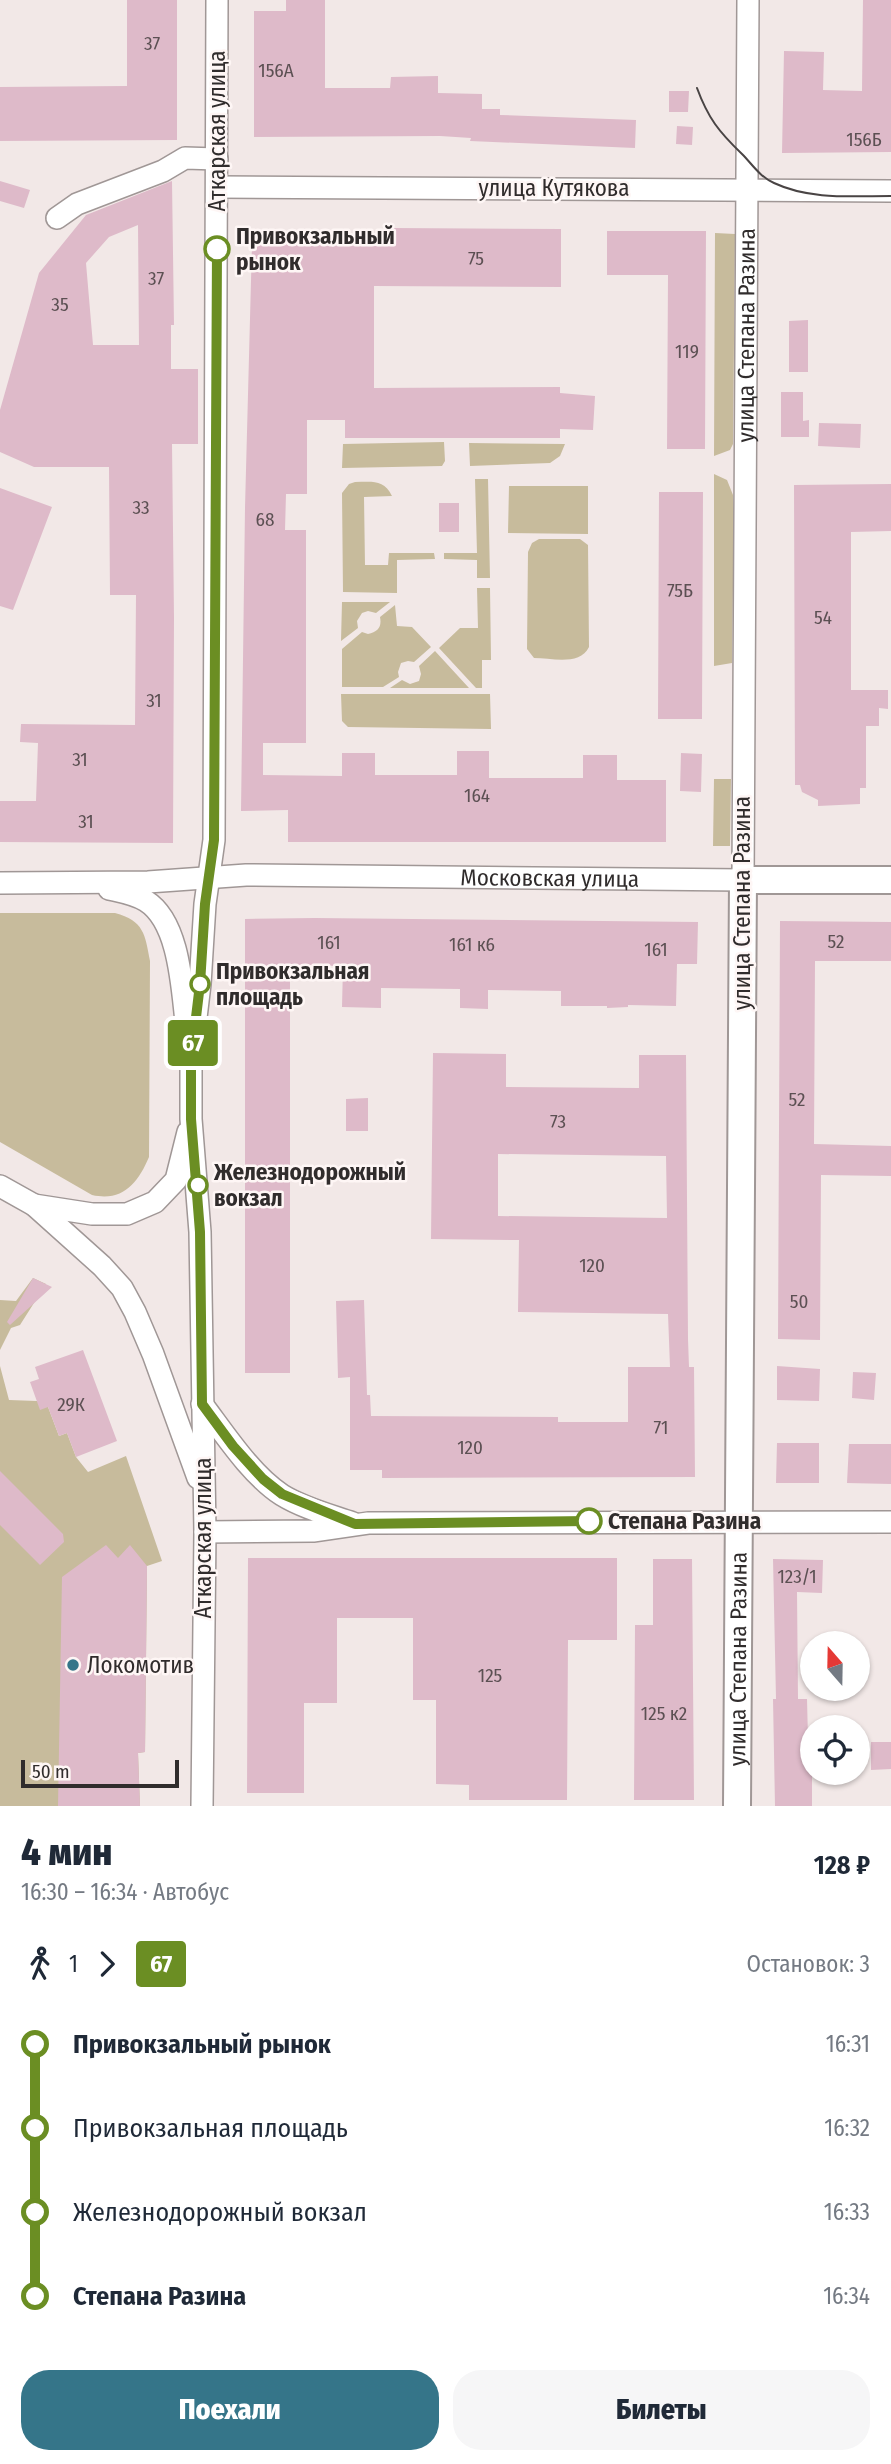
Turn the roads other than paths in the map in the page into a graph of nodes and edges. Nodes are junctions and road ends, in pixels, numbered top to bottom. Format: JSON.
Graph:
{"nodes":[{"id":1,"x":217,"y":0,"type":"edge"},
{"id":2,"x":748,"y":0,"type":"edge"},
{"id":3,"x":217,"y":159,"type":"junction"},
{"id":4,"x":218,"y":187,"type":"junction"},
{"id":5,"x":747,"y":188,"type":"junction"},
{"id":6,"x":891,"y":191,"type":"edge"},
{"id":7,"x":57,"y":218,"type":"dead end"},
{"id":8,"x":209,"y":877,"type":"junction"},
{"id":9,"x":743,"y":880,"type":"junction"},
{"id":10,"x":891,"y":880,"type":"edge"},
{"id":11,"x":0,"y":883,"type":"edge"},
{"id":12,"x":83,"y":883,"type":"junction"},
{"id":13,"x":191,"y":1059,"type":"junction"},
{"id":14,"x":191,"y":1119,"type":"junction"},
{"id":15,"x":0,"y":1186,"type":"edge"},
{"id":16,"x":34,"y":1205,"type":"junction"},
{"id":17,"x":202,"y":1404,"type":"junction"},
{"id":18,"x":203,"y":1493,"type":"junction"},
{"id":19,"x":739,"y":1521,"type":"junction"},
{"id":20,"x":891,"y":1522,"type":"edge"},
{"id":21,"x":355,"y":1524,"type":"junction"},
{"id":22,"x":205,"y":1532,"type":"junction"},
{"id":23,"x":202,"y":1806,"type":"edge"},
{"id":24,"x":737,"y":1806,"type":"edge"}],
"edges":[{"from":1,"to":3,"type":"street","name":"Аткарская улица"},
{"from":2,"to":5,"type":"street","name":"улица Степана Разина"},
{"from":3,"to":4,"type":"street","name":"Аткарская улица"},
{"from":3,"to":7,"type":"street"},
{"from":4,"to":5,"type":"street","name":"улица Кутякова"},
{"from":4,"to":8,"type":"street","name":"Аткарская улица"},
{"from":5,"to":6,"type":"street","name":"улица Кутякова"},
{"from":5,"to":9,"type":"street","name":"улица Степана Разина"},
{"from":8,"to":9,"type":"street","name":"Московская улица"},
{"from":8,"to":12,"type":"street"},
{"from":8,"to":13,"type":"street","name":"Аткарская улица"},
{"from":9,"to":10,"type":"main road","name":"Московская улица"},
{"from":9,"to":19,"type":"main road","name":"улица Степана Разина"},
{"from":11,"to":12,"type":"street"},
{"from":12,"to":13,"type":"street","name":"Аткарская улица"},
{"from":13,"to":14,"type":"street","name":"Аткарская улица"},
{"from":14,"to":16,"type":"street"},
{"from":14,"to":17,"type":"street","name":"Аткарская улица"},
{"from":15,"to":16,"type":"street"},
{"from":16,"to":18,"type":"street"},
{"from":17,"to":18,"type":"street","name":"Аткарская улица"},
{"from":17,"to":21,"type":"street"},
{"from":18,"to":22,"type":"street","name":"Аткарская улица"},
{"from":19,"to":20,"type":"street"},
{"from":19,"to":21,"type":"street"},
{"from":19,"to":24,"type":"main road","name":"улица Степана Разина"},
{"from":21,"to":22,"type":"street"},
{"from":22,"to":23,"type":"street","name":"Аткарская улица"}]}
